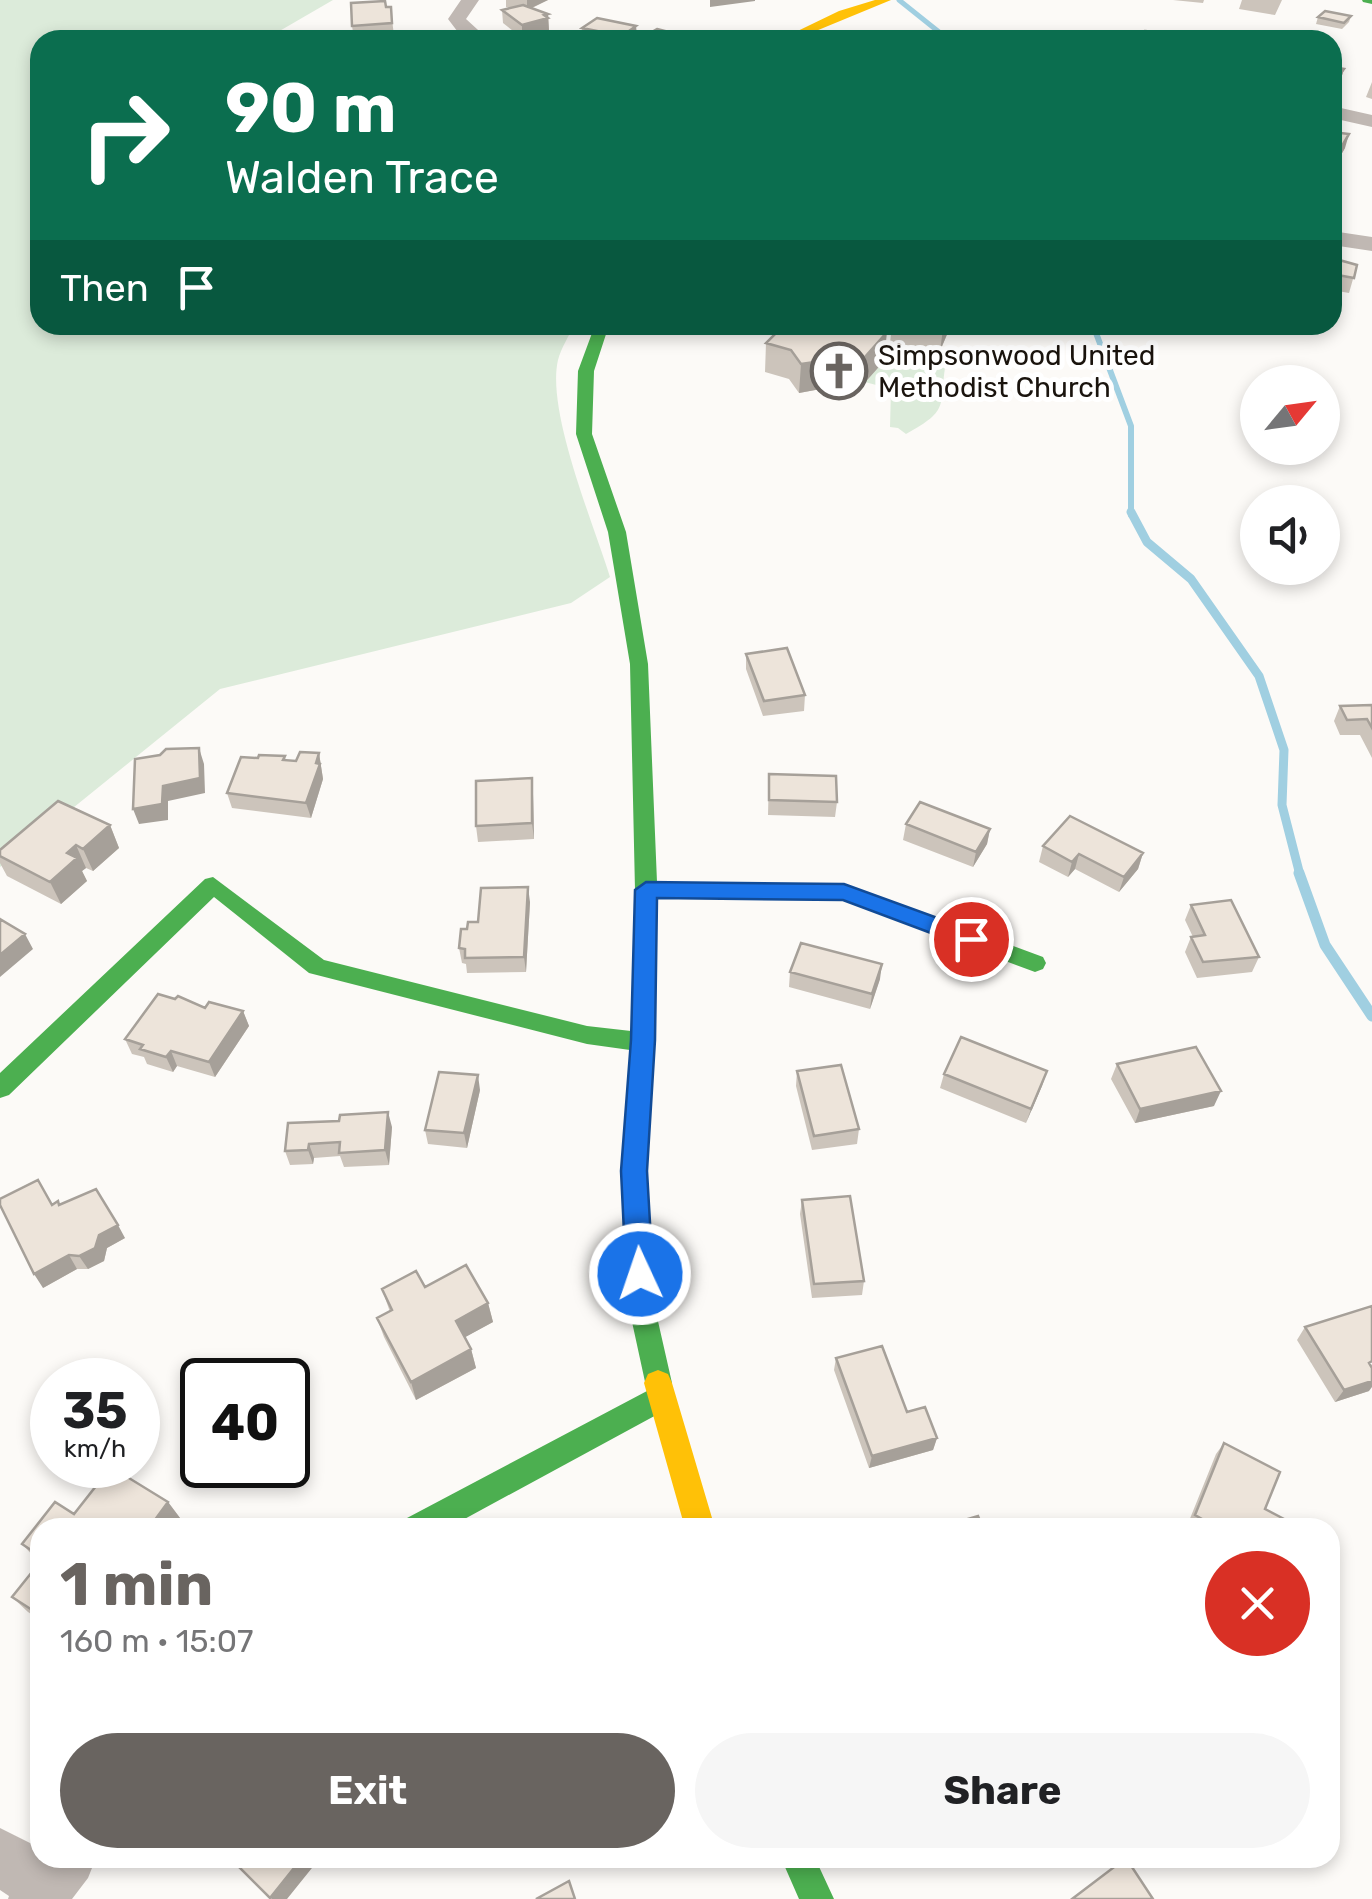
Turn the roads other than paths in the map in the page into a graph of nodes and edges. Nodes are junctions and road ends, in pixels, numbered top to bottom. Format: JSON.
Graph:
{"nodes":[{"id":1,"x":470,"y":0,"type":"edge"},
{"id":2,"x":886,"y":0,"type":"edge"},
{"id":3,"x":466,"y":30,"type":"edge"},
{"id":4,"x":806,"y":30,"type":"edge"},
{"id":5,"x":1342,"y":114,"type":"edge"},
{"id":6,"x":1372,"y":121,"type":"edge"},
{"id":7,"x":1342,"y":240,"type":"edge"},
{"id":8,"x":1372,"y":244,"type":"edge"},
{"id":9,"x":599,"y":335,"type":"edge"},
{"id":10,"x":646,"y":890,"type":"junction"},
{"id":11,"x":1035,"y":963,"type":"dead end"},
{"id":12,"x":643,"y":1040,"type":"junction"},
{"id":13,"x":0,"y":1088,"type":"edge"},
{"id":14,"x":662,"y":1398,"type":"junction"},
{"id":15,"x":436,"y":1518,"type":"edge"},
{"id":16,"x":697,"y":1518,"type":"edge"},
{"id":17,"x":0,"y":1856,"type":"edge"},
{"id":18,"x":803,"y":1868,"type":"edge"},
{"id":19,"x":50,"y":1881,"type":"edge"},
{"id":20,"x":817,"y":1899,"type":"edge"}],
"edges":[{"from":1,"to":3,"type":"street"},
{"from":2,"to":4,"type":"street"},
{"from":5,"to":6,"type":"street"},
{"from":7,"to":8,"type":"street"},
{"from":9,"to":10,"type":"street"},
{"from":10,"to":11,"type":"street"},
{"from":10,"to":12,"type":"street"},
{"from":12,"to":13,"type":"street"},
{"from":12,"to":14,"type":"street"},
{"from":14,"to":15,"type":"street"},
{"from":14,"to":16,"type":"street"},
{"from":17,"to":19,"type":"street"},
{"from":18,"to":20,"type":"street"}]}
